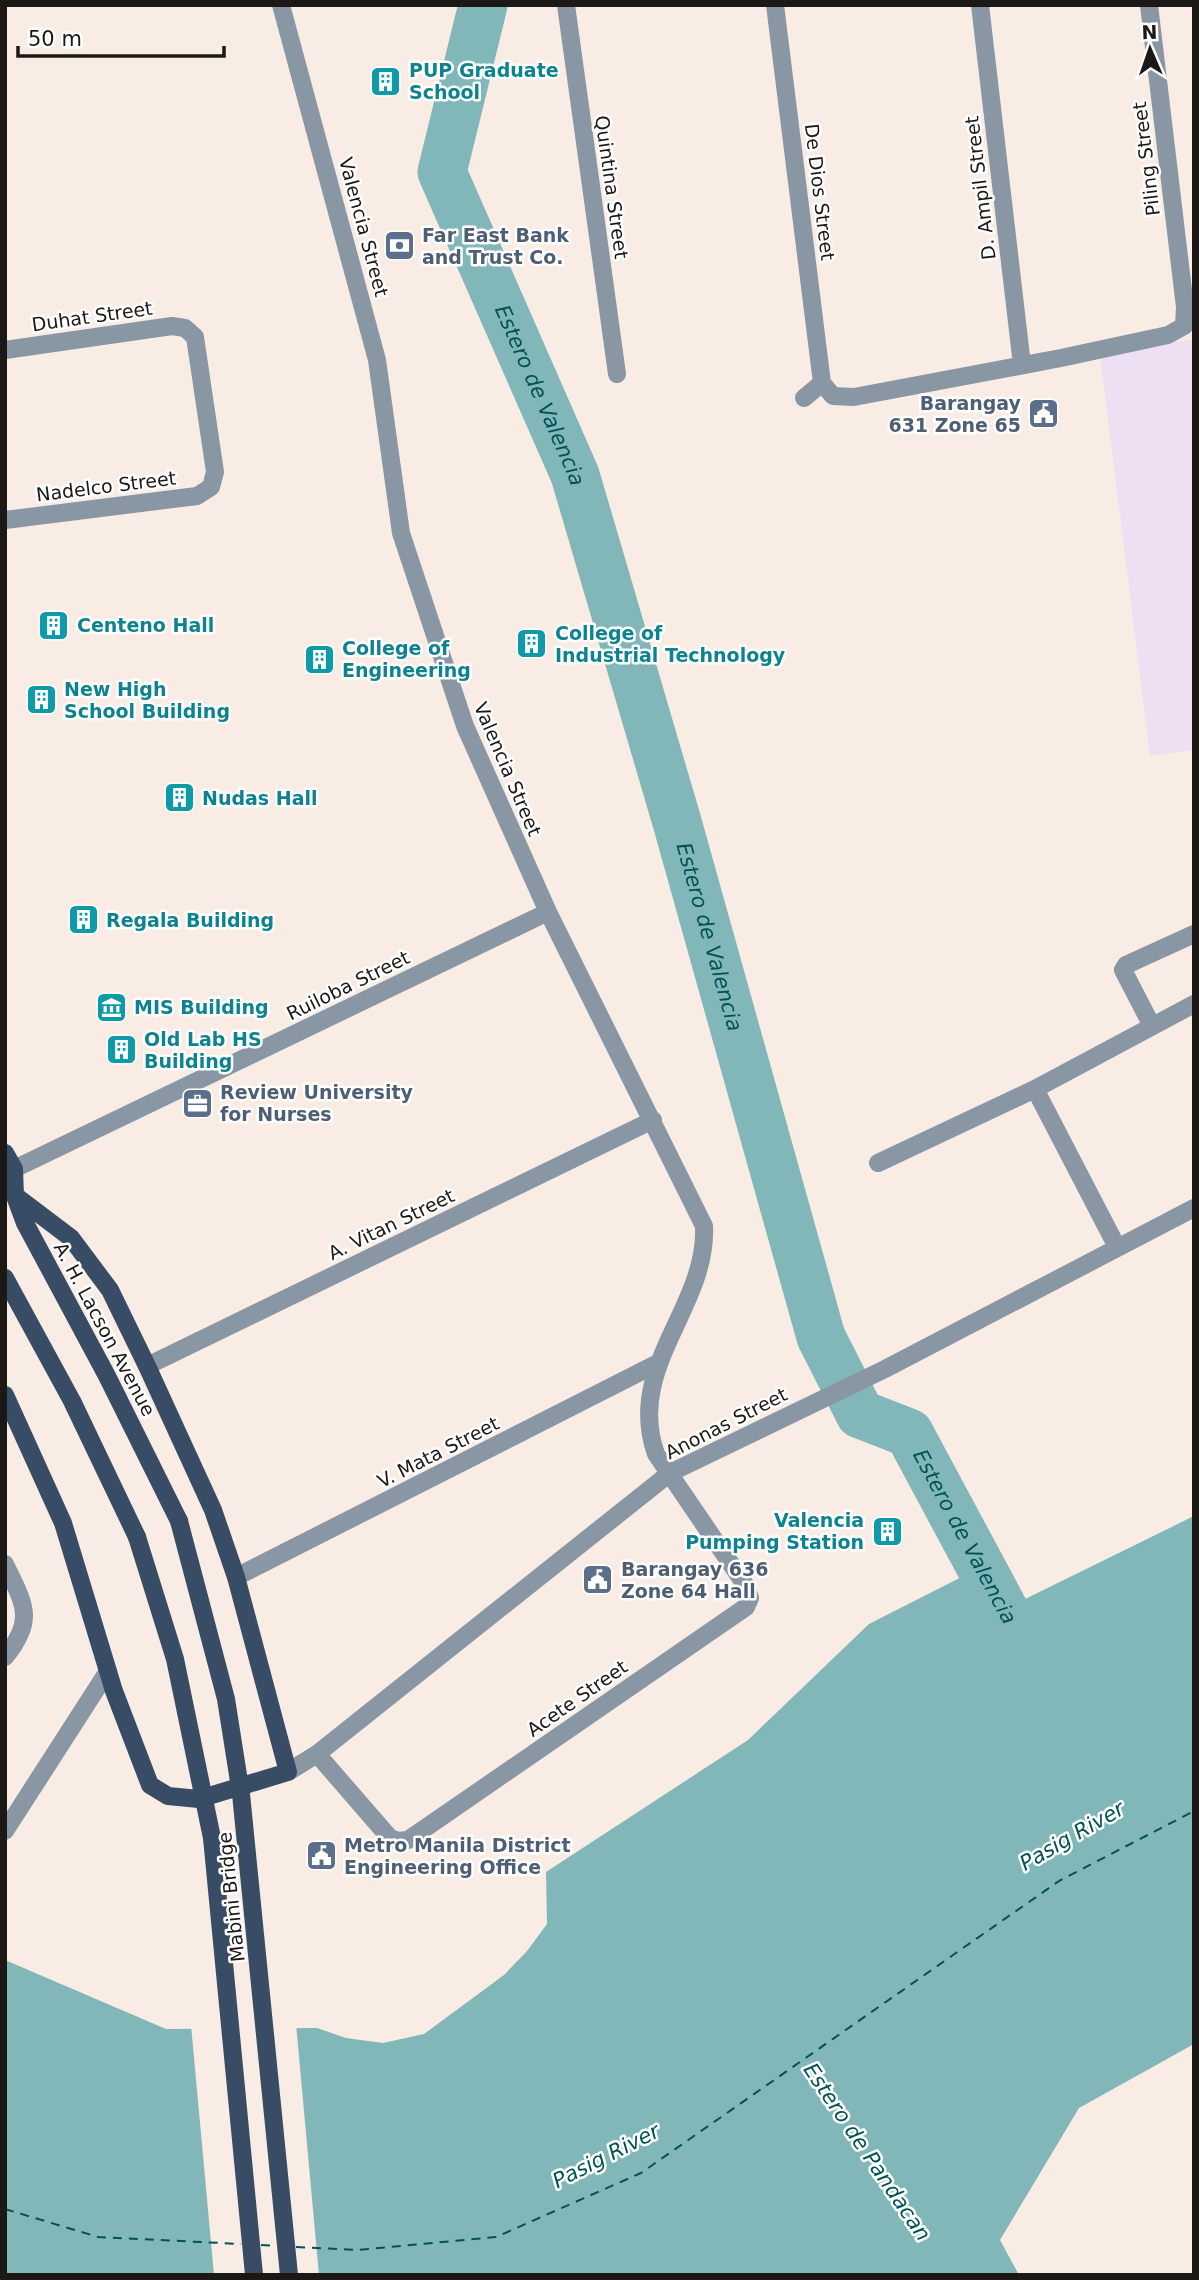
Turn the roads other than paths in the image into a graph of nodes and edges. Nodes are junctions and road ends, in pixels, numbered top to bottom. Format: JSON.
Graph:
{"nodes":[{"id":1,"x":281,"y":5,"type":"edge"},
{"id":2,"x":566,"y":5,"type":"edge"},
{"id":3,"x":775,"y":5,"type":"edge"},
{"id":4,"x":980,"y":5,"type":"edge"},
{"id":5,"x":1149,"y":5,"type":"edge"},
{"id":6,"x":185,"y":328,"type":"joint"},
{"id":7,"x":5,"y":350,"type":"edge"},
{"id":8,"x":1022,"y":365,"type":"junction"},
{"id":9,"x":617,"y":374,"type":"dead end"},
{"id":10,"x":822,"y":383,"type":"junction"},
{"id":11,"x":804,"y":398,"type":"dead end"},
{"id":12,"x":5,"y":520,"type":"edge"},
{"id":13,"x":548,"y":912,"type":"junction"},
{"id":14,"x":1192,"y":938,"type":"edge"},
{"id":15,"x":1194,"y":1004,"type":"edge"},
{"id":16,"x":1152,"y":1026,"type":"junction"},
{"id":17,"x":1035,"y":1089,"type":"junction"},
{"id":18,"x":653,"y":1119,"type":"junction"},
{"id":19,"x":5,"y":1153,"type":"edge"},
{"id":20,"x":878,"y":1163,"type":"dead end"},
{"id":21,"x":14,"y":1169,"type":"junction"},
{"id":22,"x":10,"y":1192,"type":"edge"},
{"id":23,"x":1194,"y":1208,"type":"edge"},
{"id":24,"x":1117,"y":1247,"type":"junction"},
{"id":25,"x":5,"y":1278,"type":"edge"},
{"id":26,"x":658,"y":1363,"type":"junction"},
{"id":27,"x":147,"y":1366,"type":"junction"},
{"id":28,"x":5,"y":1395,"type":"edge"},
{"id":29,"x":670,"y":1473,"type":"junction"},
{"id":30,"x":179,"y":1521,"type":"joint"},
{"id":31,"x":5,"y":1564,"type":"edge"},
{"id":32,"x":236,"y":1577,"type":"junction"},
{"id":33,"x":5,"y":1657,"type":"edge"},
{"id":34,"x":108,"y":1671,"type":"junction"},
{"id":35,"x":317,"y":1754,"type":"junction"},
{"id":36,"x":288,"y":1772,"type":"junction"},
{"id":37,"x":5,"y":1831,"type":"edge"},
{"id":38,"x":254,"y":2275,"type":"edge"},
{"id":39,"x":289,"y":2275,"type":"edge"}],
"edges":[{"from":1,"to":13,"type":"street","name":"Valencia Street"},
{"from":2,"to":9,"type":"street","name":"Quintina Street"},
{"from":3,"to":10,"type":"street","name":"De Dios Street"},
{"from":4,"to":8,"type":"street","name":"D. Ampil Street"},
{"from":5,"to":8,"type":"street","name":"Piling Street"},
{"from":6,"to":7,"type":"street","name":"Duhat Street"},
{"from":6,"to":12,"type":"street","name":"Nadelco Street"},
{"from":8,"to":10,"type":"street"},
{"from":10,"to":11,"type":"street"},
{"from":13,"to":18,"type":"street","name":"Valencia Street"},
{"from":13,"to":21,"type":"street","name":"Ruiloba Street"},
{"from":14,"to":16,"type":"street"},
{"from":15,"to":16,"type":"street"},
{"from":16,"to":17,"type":"street"},
{"from":17,"to":20,"type":"street"},
{"from":17,"to":24,"type":"street"},
{"from":18,"to":26,"type":"street","name":"Valencia Street"},
{"from":18,"to":27,"type":"street","name":"A. Vitan Street"},
{"from":19,"to":21,"type":"main road","name":"A. H. Lacson Avenue"},
{"from":21,"to":22,"type":"main road","name":"A. H. Lacson Avenue"},
{"from":22,"to":27,"type":"main road"},
{"from":22,"to":30,"type":"main road","name":"A. H. Lacson Avenue"},
{"from":23,"to":24,"type":"street","name":"Anonas Street"},
{"from":24,"to":29,"type":"street","name":"Anonas Street"},
{"from":25,"to":38,"type":"main road","name":"Mabini Bridge","bridge":true},
{"from":26,"to":29,"type":"street","name":"Valencia Street"},
{"from":26,"to":32,"type":"street","name":"V. Mata Street"},
{"from":27,"to":32,"type":"main road"},
{"from":28,"to":34,"type":"main road"},
{"from":29,"to":35,"type":"street","name":"Anonas Street"},
{"from":29,"to":35,"type":"street","name":"Acete Street"},
{"from":30,"to":39,"type":"main road","name":"Mabini Bridge","bridge":true},
{"from":31,"to":33,"type":"street"},
{"from":32,"to":36,"type":"main road"},
{"from":34,"to":36,"type":"main road"},
{"from":34,"to":37,"type":"street"},
{"from":35,"to":36,"type":"street","name":"Anonas Street"}]}
